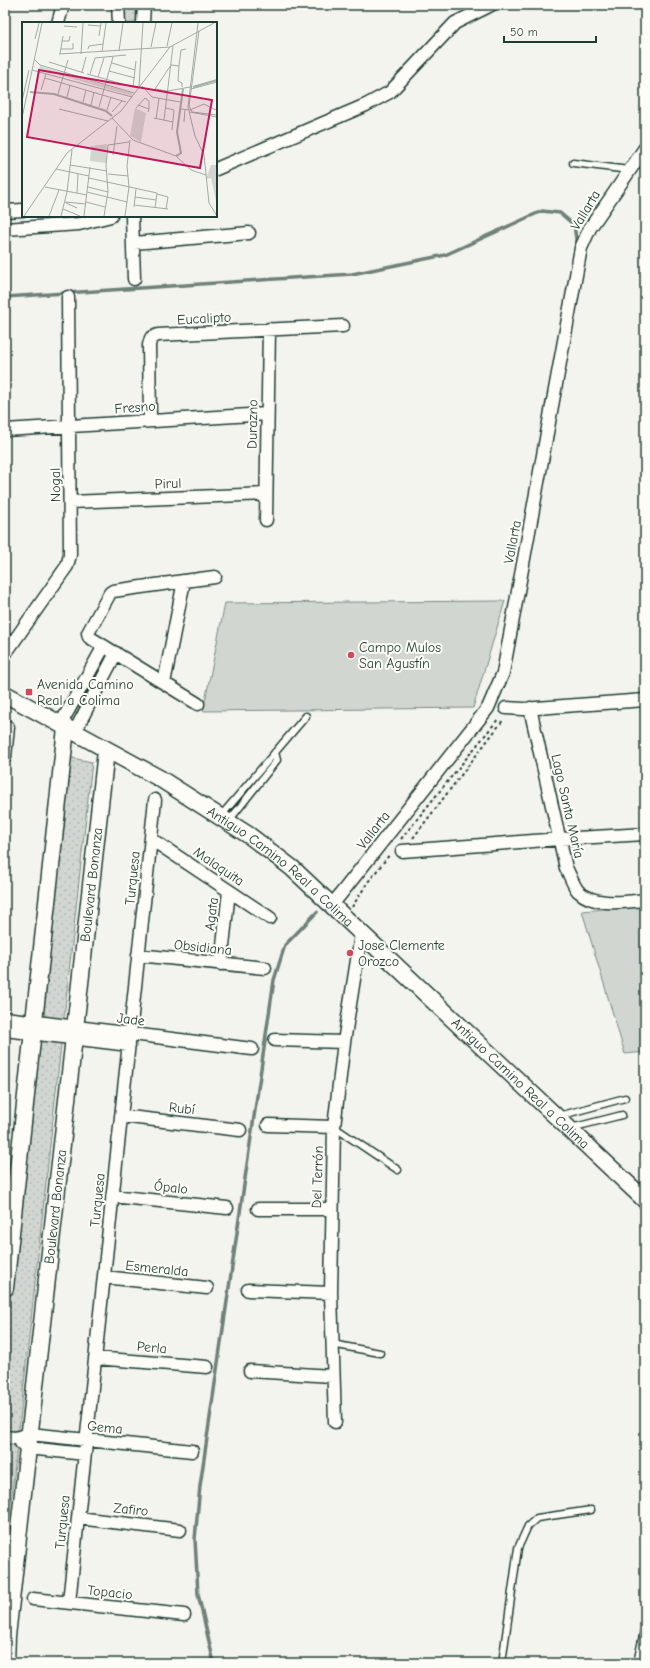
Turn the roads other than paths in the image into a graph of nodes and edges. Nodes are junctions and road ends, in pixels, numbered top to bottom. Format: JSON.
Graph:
{"nodes":[{"id":1,"x":63,"y":5,"type":"edge"},
{"id":2,"x":118,"y":5,"type":"edge"},
{"id":3,"x":144,"y":5,"type":"edge"},
{"id":4,"x":491,"y":5,"type":"edge"},
{"id":5,"x":58,"y":22,"type":"edge"},
{"id":6,"x":119,"y":22,"type":"edge"},
{"id":7,"x":143,"y":22,"type":"edge"},
{"id":8,"x":645,"y":148,"type":"edge"},
{"id":9,"x":573,"y":163,"type":"dead end"},
{"id":10,"x":217,"y":169,"type":"edge"},
{"id":11,"x":629,"y":170,"type":"junction"},
{"id":12,"x":22,"y":210,"type":"edge"},
{"id":13,"x":5,"y":211,"type":"edge"},
{"id":14,"x":107,"y":217,"type":"edge"},
{"id":15,"x":132,"y":217,"type":"edge"},
{"id":16,"x":5,"y":229,"type":"edge"},
{"id":17,"x":249,"y":233,"type":"dead end"},
{"id":18,"x":134,"y":243,"type":"junction"},
{"id":19,"x":134,"y":279,"type":"dead end"},
{"id":20,"x":68,"y":297,"type":"dead end"},
{"id":21,"x":343,"y":326,"type":"dead end"},
{"id":22,"x":269,"y":330,"type":"junction"},
{"id":23,"x":267,"y":414,"type":"junction"},
{"id":24,"x":150,"y":421,"type":"junction"},
{"id":25,"x":69,"y":426,"type":"junction"},
{"id":26,"x":5,"y":430,"type":"edge"},
{"id":27,"x":266,"y":494,"type":"junction"},
{"id":28,"x":70,"y":502,"type":"junction"},
{"id":29,"x":266,"y":520,"type":"dead end"},
{"id":30,"x":215,"y":577,"type":"dead end"},
{"id":31,"x":184,"y":581,"type":"junction"},
{"id":32,"x":104,"y":646,"type":"junction"},
{"id":33,"x":116,"y":653,"type":"junction"},
{"id":34,"x":5,"y":654,"type":"edge"},
{"id":35,"x":164,"y":683,"type":"junction"},
{"id":36,"x":5,"y":694,"type":"edge"},
{"id":37,"x":645,"y":700,"type":"edge"},
{"id":38,"x":12,"y":703,"type":"edge"},
{"id":39,"x":198,"y":704,"type":"dead end"},
{"id":40,"x":506,"y":708,"type":"road end"},
{"id":41,"x":530,"y":708,"type":"junction"},
{"id":42,"x":306,"y":716,"type":"dead end"},
{"id":43,"x":8,"y":727,"type":"dead end"},
{"id":44,"x":67,"y":728,"type":"junction"},
{"id":45,"x":106,"y":751,"type":"junction"},
{"id":46,"x":275,"y":752,"type":"junction"},
{"id":47,"x":5,"y":757,"type":"edge"},
{"id":48,"x":254,"y":776,"type":"junction"},
{"id":49,"x":261,"y":782,"type":"junction"},
{"id":50,"x":155,"y":800,"type":"dead end"},
{"id":51,"x":224,"y":820,"type":"junction"},
{"id":52,"x":645,"y":834,"type":"edge"},
{"id":53,"x":560,"y":838,"type":"junction"},
{"id":54,"x":151,"y":839,"type":"junction"},
{"id":55,"x":398,"y":848,"type":"road end"},
{"id":56,"x":229,"y":891,"type":"junction"},
{"id":57,"x":645,"y":900,"type":"edge"},
{"id":58,"x":332,"y":905,"type":"junction"},
{"id":59,"x":270,"y":918,"type":"dead end"},
{"id":60,"x":361,"y":934,"type":"junction"},
{"id":61,"x":138,"y":955,"type":"junction"},
{"id":62,"x":221,"y":964,"type":"junction"},
{"id":63,"x":265,"y":968,"type":"dead end"},
{"id":64,"x":5,"y":1018,"type":"edge"},
{"id":65,"x":33,"y":1028,"type":"junction"},
{"id":66,"x":5,"y":1030,"type":"edge"},
{"id":67,"x":74,"y":1033,"type":"junction"},
{"id":68,"x":129,"y":1040,"type":"junction"},
{"id":69,"x":275,"y":1040,"type":"dead end"},
{"id":70,"x":344,"y":1042,"type":"junction"},
{"id":71,"x":252,"y":1049,"type":"dead end"},
{"id":72,"x":625,"y":1098,"type":"dead end"},
{"id":73,"x":622,"y":1115,"type":"dead end"},
{"id":74,"x":121,"y":1116,"type":"junction"},
{"id":75,"x":556,"y":1117,"type":"junction"},
{"id":76,"x":268,"y":1125,"type":"dead end"},
{"id":77,"x":334,"y":1127,"type":"junction"},
{"id":78,"x":569,"y":1129,"type":"junction"},
{"id":79,"x":240,"y":1130,"type":"dead end"},
{"id":80,"x":398,"y":1170,"type":"dead end"},
{"id":81,"x":112,"y":1196,"type":"junction"},
{"id":82,"x":645,"y":1200,"type":"edge"},
{"id":83,"x":227,"y":1208,"type":"dead end"},
{"id":84,"x":258,"y":1209,"type":"dead end"},
{"id":85,"x":331,"y":1209,"type":"junction"},
{"id":86,"x":104,"y":1277,"type":"junction"},
{"id":87,"x":5,"y":1288,"type":"edge"},
{"id":88,"x":207,"y":1288,"type":"dead end"},
{"id":89,"x":248,"y":1290,"type":"dead end"},
{"id":90,"x":331,"y":1293,"type":"junction"},
{"id":91,"x":332,"y":1344,"type":"junction"},
{"id":92,"x":380,"y":1353,"type":"dead end"},
{"id":93,"x":95,"y":1358,"type":"junction"},
{"id":94,"x":207,"y":1367,"type":"dead end"},
{"id":95,"x":250,"y":1371,"type":"dead end"},
{"id":96,"x":332,"y":1376,"type":"junction"},
{"id":97,"x":335,"y":1422,"type":"dead end"},
{"id":98,"x":20,"y":1439,"type":"edge"},
{"id":99,"x":86,"y":1440,"type":"junction"},
{"id":100,"x":192,"y":1451,"type":"dead end"},
{"id":101,"x":85,"y":1454,"type":"junction"},
{"id":102,"x":591,"y":1510,"type":"dead end"},
{"id":103,"x":78,"y":1518,"type":"junction"},
{"id":104,"x":180,"y":1530,"type":"dead end"},
{"id":105,"x":33,"y":1599,"type":"dead end"},
{"id":106,"x":69,"y":1602,"type":"junction"},
{"id":107,"x":184,"y":1615,"type":"dead end"},
{"id":108,"x":645,"y":1626,"type":"edge"},
{"id":109,"x":6,"y":1663,"type":"edge"},
{"id":110,"x":502,"y":1663,"type":"edge"},
{"id":111,"x":637,"y":1663,"type":"edge"}],
"edges":[{"from":1,"to":5,"type":"street"},
{"from":2,"to":6,"type":"street"},
{"from":3,"to":7,"type":"street"},
{"from":4,"to":10,"type":"street"},
{"from":8,"to":11,"type":"street","name":"Vallarta"},
{"from":9,"to":11,"type":"lane"},
{"from":11,"to":58,"type":"street","name":"Vallarta"},
{"from":12,"to":13,"type":"street"},
{"from":14,"to":16,"type":"street"},
{"from":15,"to":18,"type":"street"},
{"from":17,"to":18,"type":"street"},
{"from":18,"to":19,"type":"street"},
{"from":20,"to":25,"type":"street","name":"Nogal"},
{"from":21,"to":22,"type":"street","name":"Eucalipto"},
{"from":22,"to":23,"type":"street","name":"Durazno"},
{"from":22,"to":24,"type":"street","name":"Eucalipto"},
{"from":23,"to":24,"type":"street","name":"Fresno"},
{"from":23,"to":27,"type":"street","name":"Durazno"},
{"from":24,"to":25,"type":"street","name":"Fresno"},
{"from":25,"to":26,"type":"street","name":"Fresno"},
{"from":25,"to":28,"type":"street","name":"Nogal"},
{"from":27,"to":28,"type":"street","name":"Pirul"},
{"from":27,"to":29,"type":"street","name":"Durazno"},
{"from":28,"to":34,"type":"street","name":"Nogal"},
{"from":30,"to":31,"type":"street"},
{"from":31,"to":32,"type":"street"},
{"from":31,"to":35,"type":"street"},
{"from":32,"to":33,"type":"street"},
{"from":32,"to":44,"type":"street"},
{"from":33,"to":35,"type":"street"},
{"from":33,"to":44,"type":"street"},
{"from":35,"to":39,"type":"street"},
{"from":36,"to":38,"type":"street","name":"Antiguo Camino Real a Colima"},
{"from":37,"to":41,"type":"street"},
{"from":38,"to":44,"type":"street","name":"Antiguo Camino Real a Colima"},
{"from":40,"to":41,"type":"street"},
{"from":41,"to":53,"type":"street","name":"Lago Santa María"},
{"from":42,"to":46,"type":"lane"},
{"from":43,"to":47,"type":"street"},
{"from":44,"to":45,"type":"street","name":"Antiguo Camino Real a Colima"},
{"from":44,"to":65,"type":"street"},
{"from":45,"to":51,"type":"street","name":"Antiguo Camino Real a Colima"},
{"from":45,"to":67,"type":"street","name":"Boulevard Bonanza"},
{"from":46,"to":48,"type":"lane"},
{"from":46,"to":49,"type":"lane"},
{"from":48,"to":49,"type":"lane"},
{"from":48,"to":51,"type":"lane"},
{"from":49,"to":51,"type":"lane"},
{"from":50,"to":54,"type":"street","name":"Turquesa"},
{"from":51,"to":58,"type":"street","name":"Antiguo Camino Real a Colima"},
{"from":52,"to":53,"type":"street"},
{"from":53,"to":55,"type":"street"},
{"from":53,"to":57,"type":"street","name":"Lago Santa María"},
{"from":54,"to":56,"type":"street","name":"Malaquita"},
{"from":54,"to":61,"type":"street","name":"Turquesa"},
{"from":56,"to":59,"type":"street","name":"Malaquita"},
{"from":56,"to":62,"type":"street","name":"Agata"},
{"from":58,"to":60,"type":"street","name":"Antiguo Camino Real a Colima"},
{"from":60,"to":70,"type":"street","name":"Del Terrón"},
{"from":60,"to":75,"type":"street","name":"Antiguo Camino Real a Colima"},
{"from":61,"to":62,"type":"street","name":"Obsidiana"},
{"from":61,"to":68,"type":"street","name":"Turquesa"},
{"from":62,"to":63,"type":"street","name":"Obsidiana"},
{"from":64,"to":65,"type":"street","name":"Jade"},
{"from":65,"to":66,"type":"street","name":"Jade"},
{"from":65,"to":67,"type":"street","name":"Jade"},
{"from":65,"to":87,"type":"street"},
{"from":67,"to":68,"type":"street","name":"Jade"},
{"from":67,"to":98,"type":"street","name":"Boulevard Bonanza"},
{"from":68,"to":71,"type":"street","name":"Jade"},
{"from":68,"to":74,"type":"street","name":"Turquesa"},
{"from":69,"to":70,"type":"street"},
{"from":70,"to":77,"type":"street","name":"Del Terrón"},
{"from":72,"to":75,"type":"lane"},
{"from":73,"to":78,"type":"lane"},
{"from":74,"to":79,"type":"street","name":"Rubí"},
{"from":74,"to":81,"type":"street","name":"Turquesa"},
{"from":75,"to":78,"type":"street","name":"Antiguo Camino Real a Colima"},
{"from":76,"to":77,"type":"street"},
{"from":77,"to":80,"type":"lane"},
{"from":77,"to":85,"type":"street","name":"Del Terrón"},
{"from":78,"to":82,"type":"street","name":"Antiguo Camino Real a Colima"},
{"from":81,"to":83,"type":"street","name":"Ópalo"},
{"from":81,"to":86,"type":"street","name":"Turquesa"},
{"from":84,"to":85,"type":"street"},
{"from":85,"to":90,"type":"street","name":"Del Terrón"},
{"from":86,"to":88,"type":"street","name":"Esmeralda"},
{"from":86,"to":93,"type":"street","name":"Turquesa"},
{"from":89,"to":90,"type":"street"},
{"from":90,"to":91,"type":"street","name":"Del Terrón"},
{"from":91,"to":92,"type":"lane"},
{"from":91,"to":96,"type":"street","name":"Del Terrón"},
{"from":93,"to":94,"type":"street","name":"Perla"},
{"from":93,"to":99,"type":"street","name":"Turquesa"},
{"from":95,"to":96,"type":"street"},
{"from":96,"to":97,"type":"street","name":"Del Terrón"},
{"from":98,"to":99,"type":"street","name":"Gema"},
{"from":98,"to":101,"type":"street","name":"Gema"},
{"from":98,"to":109,"type":"street","name":"Boulevard Bonanza"},
{"from":99,"to":100,"type":"street","name":"Gema"},
{"from":99,"to":101,"type":"street","name":"Turquesa"},
{"from":101,"to":103,"type":"street","name":"Turquesa"},
{"from":102,"to":110,"type":"lane"},
{"from":103,"to":104,"type":"street","name":"Zafiro"},
{"from":103,"to":106,"type":"street","name":"Turquesa"},
{"from":105,"to":106,"type":"street","name":"Topacio"},
{"from":106,"to":107,"type":"street","name":"Topacio"},
{"from":108,"to":111,"type":"lane"}]}
